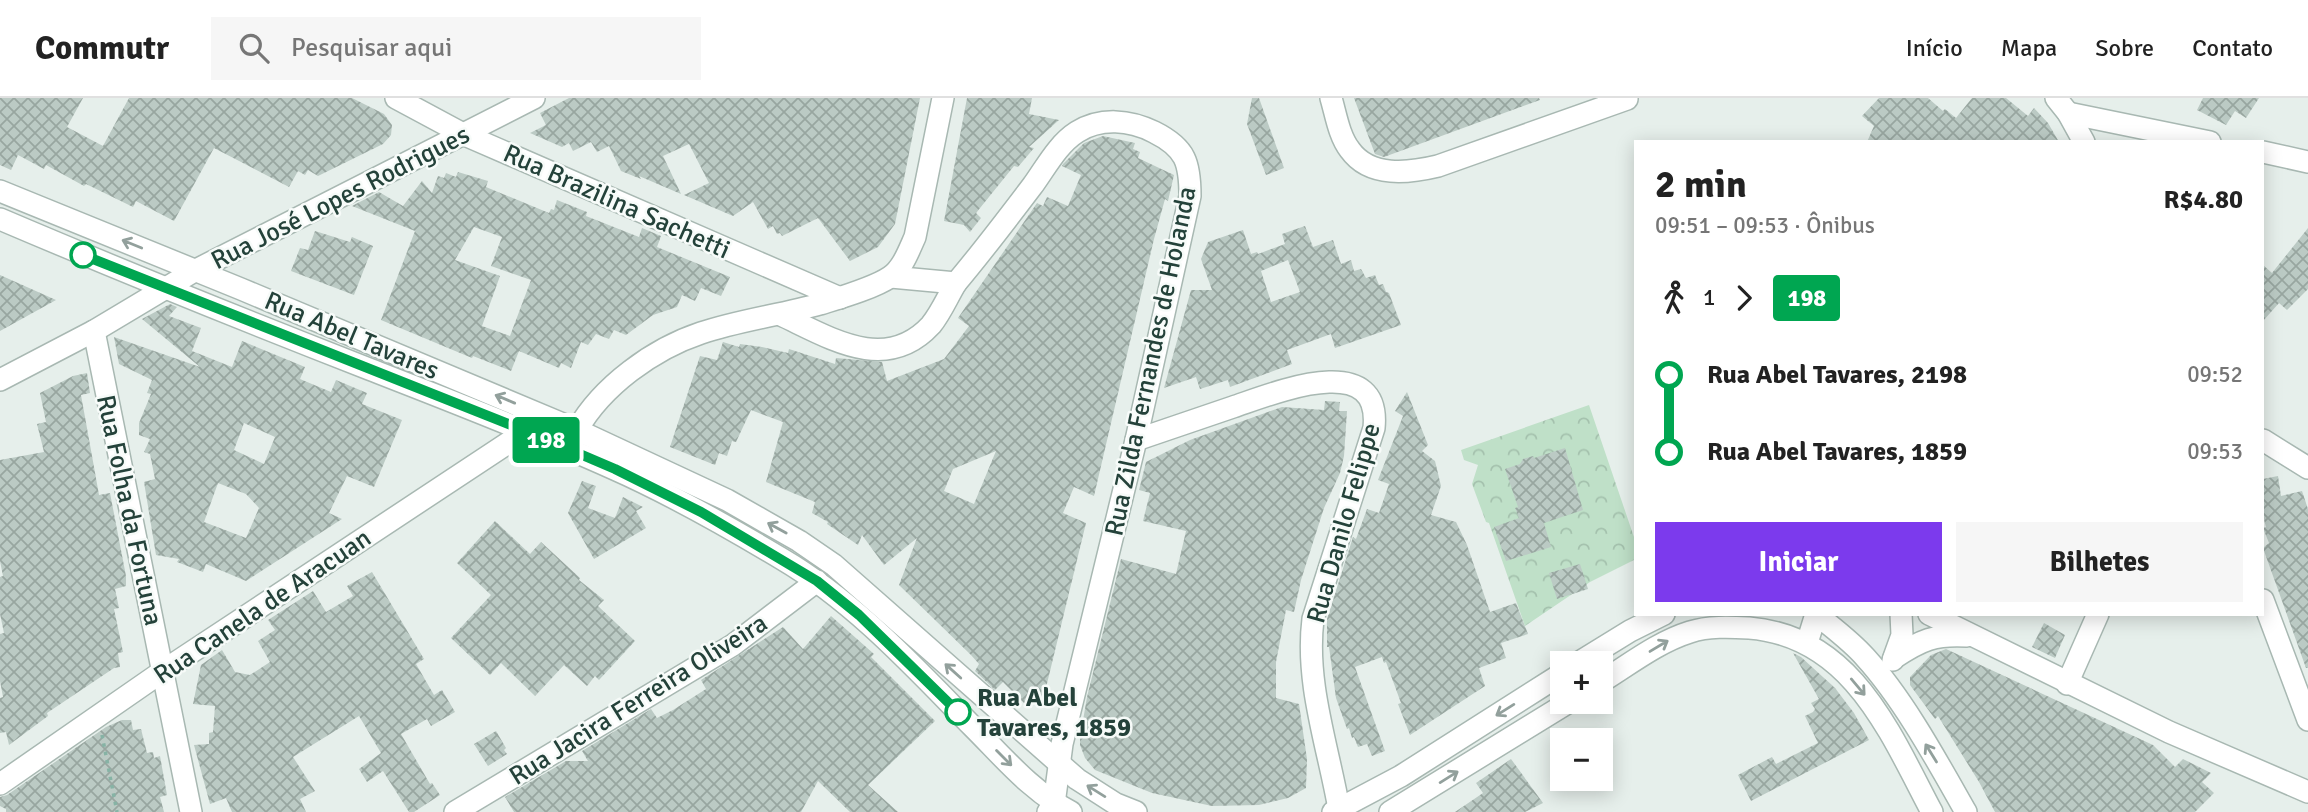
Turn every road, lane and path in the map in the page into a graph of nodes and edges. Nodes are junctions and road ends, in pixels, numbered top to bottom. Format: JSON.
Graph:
{"nodes":[{"id":1,"x":396,"y":98,"type":"edge"},
{"id":2,"x":534,"y":98,"type":"edge"},
{"id":3,"x":943,"y":98,"type":"edge"},
{"id":4,"x":1331,"y":98,"type":"edge"},
{"id":5,"x":1627,"y":99,"type":"edge"},
{"id":6,"x":2062,"y":105,"type":"edge"},
{"id":7,"x":465,"y":135,"type":"junction"},
{"id":8,"x":2083,"y":140,"type":"edge"},
{"id":9,"x":2202,"y":140,"type":"edge"},
{"id":10,"x":2264,"y":152,"type":"edge"},
{"id":11,"x":2308,"y":162,"type":"edge"},
{"id":12,"x":0,"y":191,"type":"edge"},
{"id":13,"x":0,"y":219,"type":"edge"},
{"id":14,"x":196,"y":270,"type":"junction"},
{"id":15,"x":891,"y":277,"type":"junction"},
{"id":16,"x":956,"y":283,"type":"junction"},
{"id":17,"x":164,"y":288,"type":"junction"},
{"id":18,"x":840,"y":298,"type":"junction"},
{"id":19,"x":781,"y":315,"type":"junction"},
{"id":20,"x":94,"y":331,"type":"junction"},
{"id":21,"x":0,"y":380,"type":"edge"},
{"id":22,"x":577,"y":430,"type":"junction"},
{"id":23,"x":526,"y":431,"type":"junction"},
{"id":24,"x":1136,"y":440,"type":"junction"},
{"id":25,"x":2264,"y":441,"type":"edge"},
{"id":26,"x":2308,"y":468,"type":"edge"},
{"id":27,"x":817,"y":581,"type":"junction"},
{"id":28,"x":2264,"y":603,"type":"edge"},
{"id":29,"x":1660,"y":616,"type":"edge"},
{"id":30,"x":1815,"y":616,"type":"edge"},
{"id":31,"x":1818,"y":616,"type":"edge"},
{"id":32,"x":1901,"y":616,"type":"edge"},
{"id":33,"x":1933,"y":616,"type":"edge"},
{"id":34,"x":2097,"y":616,"type":"edge"},
{"id":35,"x":1976,"y":637,"type":"junction"},
{"id":36,"x":1807,"y":643,"type":"junction"},
{"id":37,"x":1598,"y":651,"type":"edge"},
{"id":38,"x":1894,"y":658,"type":"junction"},
{"id":39,"x":163,"y":671,"type":"junction"},
{"id":40,"x":1613,"y":675,"type":"edge"},
{"id":41,"x":1881,"y":676,"type":"junction"},
{"id":42,"x":1550,"y":681,"type":"edge"},
{"id":43,"x":2067,"y":684,"type":"junction"},
{"id":44,"x":1550,"y":714,"type":"edge"},
{"id":45,"x":99,"y":716,"type":"junction"},
{"id":46,"x":2308,"y":720,"type":"edge"},
{"id":47,"x":1060,"y":764,"type":"junction"},
{"id":48,"x":0,"y":784,"type":"edge"},
{"id":49,"x":2308,"y":792,"type":"edge"},
{"id":50,"x":1058,"y":809,"type":"edge"},
{"id":51,"x":1336,"y":811,"type":"edge"},
{"id":52,"x":117,"y":812,"type":"edge"},
{"id":53,"x":191,"y":812,"type":"edge"},
{"id":54,"x":455,"y":812,"type":"edge"},
{"id":55,"x":1136,"y":812,"type":"edge"},
{"id":56,"x":1390,"y":812,"type":"edge"},
{"id":57,"x":1932,"y":812,"type":"edge"},
{"id":58,"x":1966,"y":812,"type":"edge"}],
"edges":[{"from":1,"to":7,"type":"street","name":"Rua Brazilina Sachetti"},
{"from":2,"to":7,"type":"street","name":"Rua José Lopes Rodrigues"},
{"from":3,"to":15,"type":"street"},
{"from":4,"to":5,"type":"street"},
{"from":6,"to":8,"type":"street"},
{"from":6,"to":9,"type":"street"},
{"from":7,"to":14,"type":"street","name":"Rua José Lopes Rodrigues"},
{"from":7,"to":18,"type":"street","name":"Rua Brazilina Sachetti"},
{"from":10,"to":11,"type":"street"},
{"from":14,"to":12,"type":"street","name":"Rua Abel Tavares","one_way":true},
{"from":13,"to":17,"type":"street","name":"Rua Abel Tavares"},
{"from":14,"to":17,"type":"street","name":"Rua José Lopes Rodrigues"},
{"from":22,"to":14,"type":"street","name":"Rua Abel Tavares","one_way":true},
{"from":15,"to":16,"type":"street"},
{"from":15,"to":18,"type":"street"},
{"from":16,"to":19,"type":"street","name":"Rua Zilda Fernandes de Holanda"},
{"from":16,"to":24,"type":"street","name":"Rua Zilda Fernandes de Holanda"},
{"from":17,"to":20,"type":"street","name":"Rua José Lopes Rodrigues"},
{"from":17,"to":23,"type":"street","name":"Rua Abel Tavares"},
{"from":18,"to":19,"type":"street"},
{"from":19,"to":22,"type":"street"},
{"from":20,"to":21,"type":"street","name":"Rua José Lopes Rodrigues"},
{"from":20,"to":39,"type":"street","name":"Rua Folha da Fortuna"},
{"from":47,"to":22,"type":"street","name":"Rua Abel Tavares","one_way":true},
{"from":23,"to":27,"type":"street","name":"Rua Abel Tavares"},
{"from":23,"to":39,"type":"street","name":"Rua Canela de Aracuan"},
{"from":24,"to":47,"type":"street","name":"Rua Zilda Fernandes de Holanda"},
{"from":24,"to":51,"type":"street","name":"Rua Danilo Felippe"},
{"from":25,"to":26,"type":"street"},
{"from":27,"to":50,"type":"street","name":"Rua Abel Tavares","one_way":true},
{"from":27,"to":54,"type":"street","name":"Rua Jacira Ferreira Oliveira"},
{"from":28,"to":46,"type":"street"},
{"from":29,"to":37,"type":"street"},
{"from":30,"to":36,"type":"street"},
{"from":31,"to":41,"type":"street"},
{"from":32,"to":38,"type":"street"},
{"from":33,"to":35,"type":"street"},
{"from":34,"to":43,"type":"street"},
{"from":35,"to":38,"type":"street"},
{"from":35,"to":43,"type":"street"},
{"from":40,"to":36,"type":"street","one_way":true},
{"from":36,"to":57,"type":"street","one_way":true},
{"from":38,"to":41,"type":"street"},
{"from":39,"to":45,"type":"street","name":"Rua Canela de Aracuan"},
{"from":39,"to":53,"type":"street","name":"Rua Folha da Fortuna"},
{"from":58,"to":41,"type":"street","one_way":true},
{"from":42,"to":51,"type":"street","one_way":true},
{"from":43,"to":49,"type":"street"},
{"from":56,"to":44,"type":"street","one_way":true},
{"from":45,"to":48,"type":"street","name":"Rua Canela de Aracuan"},
{"from":45,"to":52,"type":"path"},
{"from":47,"to":50,"type":"street","name":"Rua Zilda Fernandes de Holanda"},
{"from":55,"to":47,"type":"street","name":"Rua Abel Tavares","one_way":true}]}
